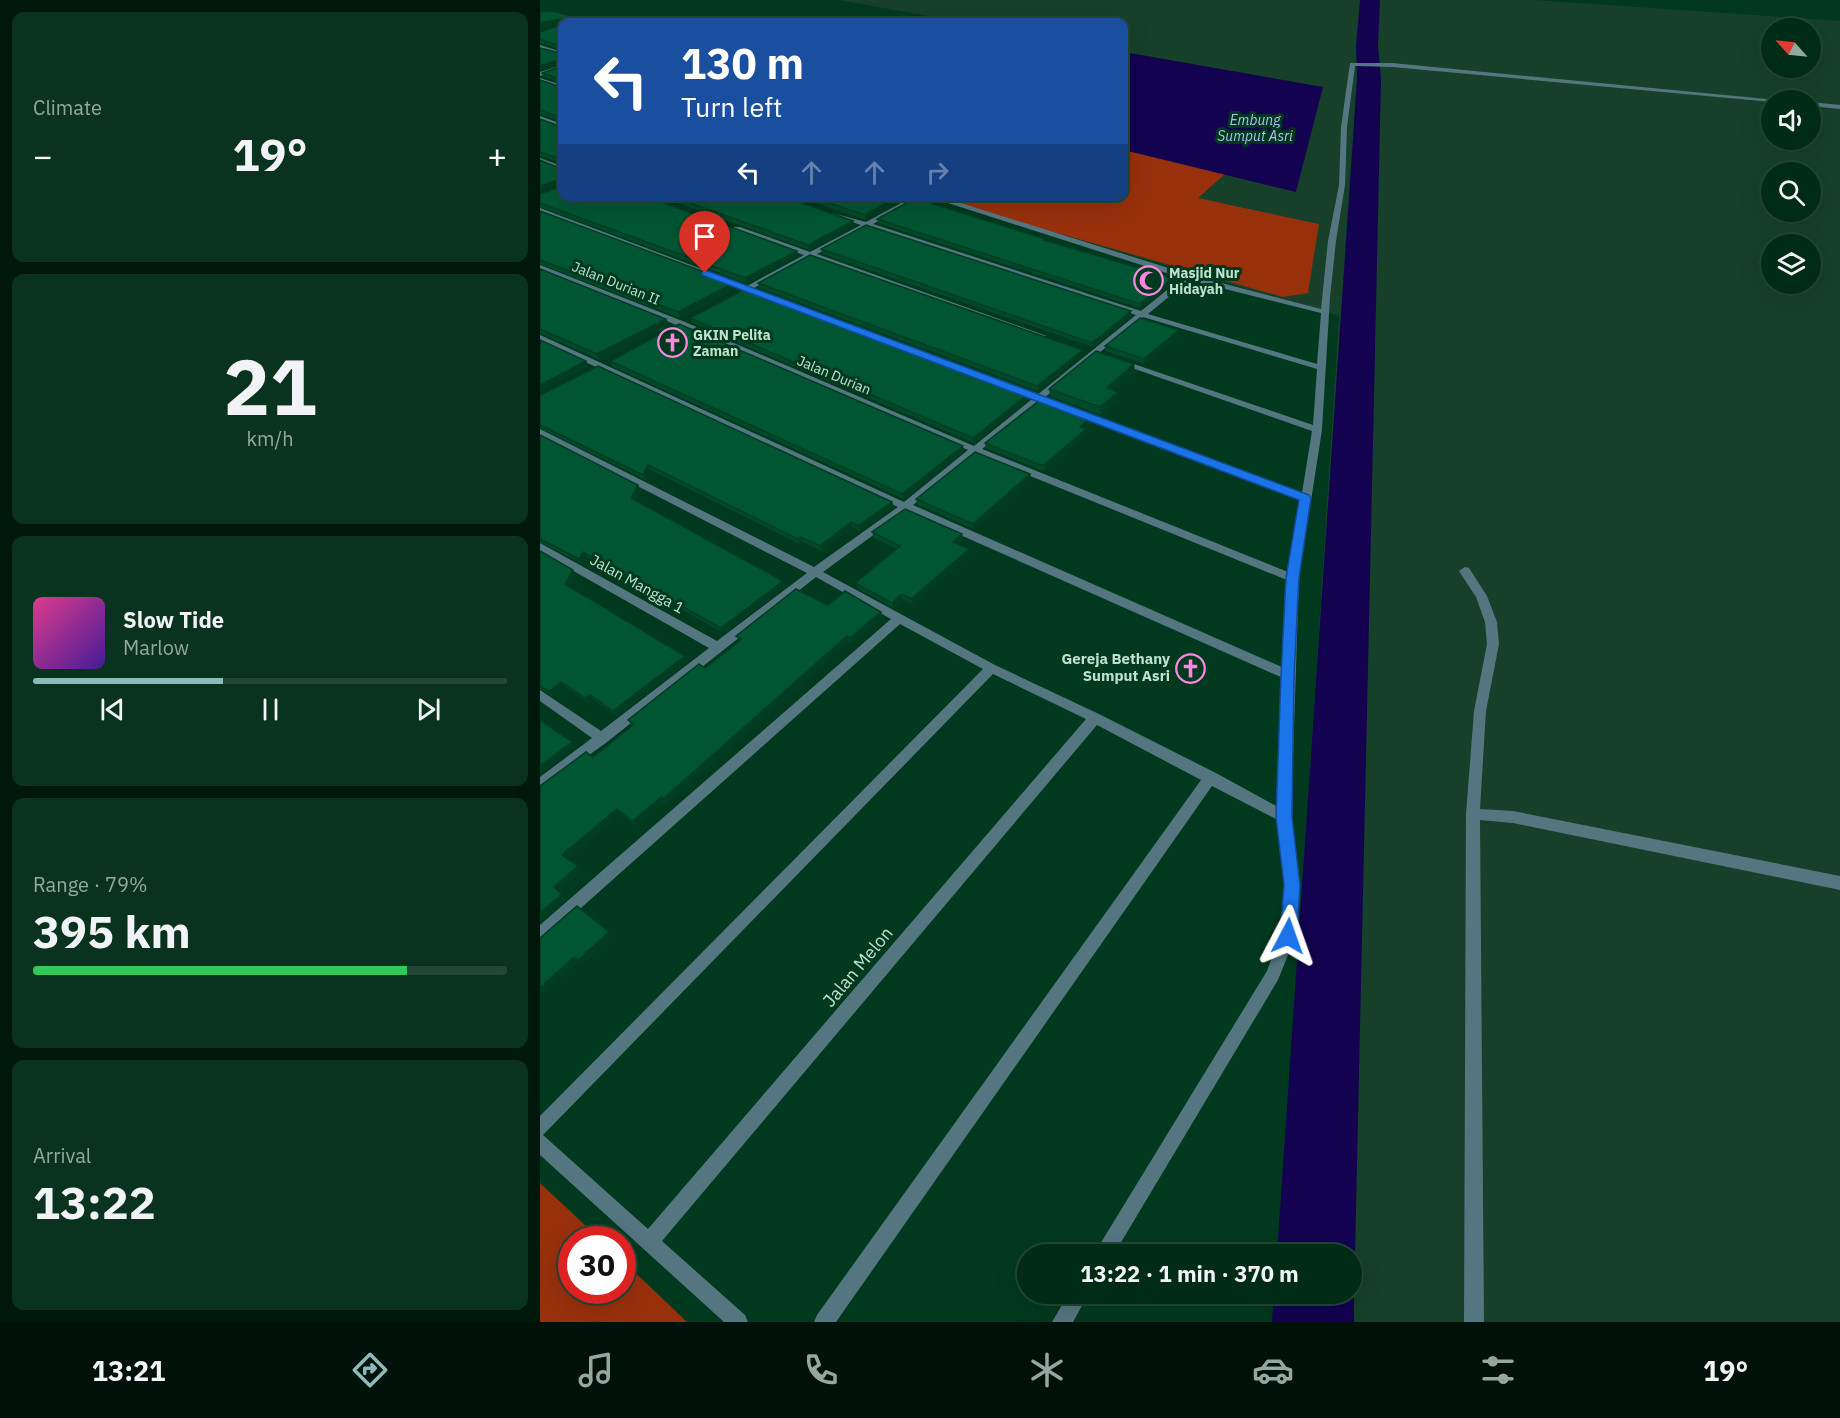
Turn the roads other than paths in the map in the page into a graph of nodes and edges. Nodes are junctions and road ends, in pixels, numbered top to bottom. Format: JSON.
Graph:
{"nodes":[{"id":1,"x":540,"y":47,"type":"edge"},
{"id":2,"x":558,"y":47,"type":"edge"},
{"id":3,"x":549,"y":50,"type":"junction"},
{"id":4,"x":558,"y":53,"type":"edge"},
{"id":5,"x":558,"y":68,"type":"edge"},
{"id":6,"x":540,"y":74,"type":"edge"},
{"id":7,"x":540,"y":80,"type":"edge"},
{"id":8,"x":558,"y":86,"type":"edge"},
{"id":9,"x":1761,"y":99,"type":"edge"},
{"id":10,"x":1821,"y":105,"type":"edge"},
{"id":11,"x":1840,"y":107,"type":"edge"},
{"id":12,"x":540,"y":118,"type":"edge"},
{"id":13,"x":558,"y":125,"type":"edge"},
{"id":14,"x":540,"y":160,"type":"edge"},
{"id":15,"x":558,"y":167,"type":"edge"},
{"id":16,"x":911,"y":201,"type":"edge"},
{"id":17,"x":945,"y":201,"type":"edge"},
{"id":18,"x":540,"y":210,"type":"edge"},
{"id":19,"x":822,"y":211,"type":"edge"},
{"id":20,"x":866,"y":225,"type":"junction"},
{"id":21,"x":732,"y":228,"type":"edge"},
{"id":22,"x":810,"y":255,"type":"junction"},
{"id":23,"x":540,"y":267,"type":"edge"},
{"id":24,"x":1188,"y":277,"type":"junction"},
{"id":25,"x":747,"y":288,"type":"junction"},
{"id":26,"x":737,"y":293,"type":"edge"},
{"id":27,"x":1325,"y":312,"type":"junction"},
{"id":28,"x":1142,"y":314,"type":"junction"},
{"id":29,"x":691,"y":319,"type":"edge"},
{"id":30,"x":682,"y":324,"type":"junction"},
{"id":31,"x":672,"y":330,"type":"edge"},
{"id":32,"x":1047,"y":337,"type":"edge"},
{"id":33,"x":540,"y":338,"type":"edge"},
{"id":34,"x":611,"y":361,"type":"edge"},
{"id":35,"x":1114,"y":361,"type":"edge"},
{"id":36,"x":601,"y":366,"type":"junction"},
{"id":37,"x":1322,"y":369,"type":"junction"},
{"id":38,"x":591,"y":372,"type":"edge"},
{"id":39,"x":1038,"y":399,"type":"junction"},
{"id":40,"x":1317,"y":430,"type":"junction"},
{"id":41,"x":540,"y":432,"type":"edge"},
{"id":42,"x":976,"y":450,"type":"junction"},
{"id":43,"x":1305,"y":498,"type":"junction"},
{"id":44,"x":905,"y":506,"type":"junction"},
{"id":45,"x":540,"y":547,"type":"edge"},
{"id":46,"x":1465,"y":571,"type":"dead end"},
{"id":47,"x":815,"y":572,"type":"junction"},
{"id":48,"x":1293,"y":578,"type":"junction"},
{"id":49,"x":899,"y":618,"type":"junction"},
{"id":50,"x":719,"y":648,"type":"junction"},
{"id":51,"x":992,"y":668,"type":"junction"},
{"id":52,"x":1287,"y":675,"type":"junction"},
{"id":53,"x":540,"y":695,"type":"edge"},
{"id":54,"x":1095,"y":718,"type":"junction"},
{"id":55,"x":602,"y":738,"type":"junction"},
{"id":56,"x":1211,"y":777,"type":"junction"},
{"id":57,"x":540,"y":785,"type":"edge"},
{"id":58,"x":1473,"y":814,"type":"junction"},
{"id":59,"x":1284,"y":817,"type":"junction"},
{"id":60,"x":1840,"y":883,"type":"edge"},
{"id":61,"x":540,"y":935,"type":"edge"},
{"id":62,"x":540,"y":1128,"type":"edge"},
{"id":63,"x":540,"y":1143,"type":"edge"},
{"id":64,"x":650,"y":1241,"type":"junction"},
{"id":65,"x":1109,"y":1244,"type":"edge"},
{"id":66,"x":1073,"y":1304,"type":"edge"},
{"id":67,"x":738,"y":1322,"type":"edge"},
{"id":68,"x":824,"y":1322,"type":"edge"},
{"id":69,"x":1062,"y":1322,"type":"edge"},
{"id":70,"x":1474,"y":1322,"type":"edge"}],
"edges":[{"from":1,"to":3,"type":"street"},
{"from":2,"to":3,"type":"street"},
{"from":3,"to":4,"type":"street"},
{"from":5,"to":6,"type":"street"},
{"from":7,"to":8,"type":"street"},
{"from":9,"to":27,"type":"street"},
{"from":10,"to":11,"type":"street"},
{"from":12,"to":13,"type":"street"},
{"from":14,"to":15,"type":"street"},
{"from":16,"to":20,"type":"street"},
{"from":17,"to":24,"type":"street"},
{"from":18,"to":25,"type":"street"},
{"from":19,"to":20,"type":"street"},
{"from":20,"to":22,"type":"street"},
{"from":20,"to":28,"type":"street"},
{"from":21,"to":22,"type":"street"},
{"from":22,"to":25,"type":"street"},
{"from":22,"to":32,"type":"street"},
{"from":23,"to":30,"type":"street","name":"Jalan Durian II"},
{"from":24,"to":27,"type":"street"},
{"from":24,"to":28,"type":"street"},
{"from":25,"to":26,"type":"street"},
{"from":25,"to":39,"type":"street"},
{"from":27,"to":37,"type":"street"},
{"from":28,"to":37,"type":"street"},
{"from":28,"to":39,"type":"street"},
{"from":29,"to":30,"type":"street"},
{"from":30,"to":31,"type":"street"},
{"from":30,"to":42,"type":"street","name":"Jalan Durian"},
{"from":33,"to":36,"type":"street"},
{"from":34,"to":36,"type":"street"},
{"from":35,"to":40,"type":"street"},
{"from":36,"to":38,"type":"street"},
{"from":36,"to":44,"type":"street"},
{"from":37,"to":40,"type":"street"},
{"from":39,"to":42,"type":"street"},
{"from":39,"to":43,"type":"street"},
{"from":40,"to":43,"type":"street"},
{"from":41,"to":47,"type":"street"},
{"from":42,"to":44,"type":"street"},
{"from":42,"to":48,"type":"street","name":"Jalan Durian"},
{"from":43,"to":48,"type":"street"},
{"from":44,"to":47,"type":"street"},
{"from":44,"to":52,"type":"street"},
{"from":45,"to":50,"type":"street","name":"Jalan Mangga 1"},
{"from":46,"to":58,"type":"street"},
{"from":47,"to":49,"type":"street"},
{"from":47,"to":50,"type":"street"},
{"from":48,"to":52,"type":"street"},
{"from":49,"to":51,"type":"street"},
{"from":49,"to":61,"type":"street"},
{"from":50,"to":55,"type":"street"},
{"from":51,"to":54,"type":"street"},
{"from":51,"to":62,"type":"street"},
{"from":52,"to":59,"type":"street"},
{"from":53,"to":55,"type":"street"},
{"from":54,"to":56,"type":"street"},
{"from":54,"to":64,"type":"street","name":"Jalan Melon"},
{"from":55,"to":57,"type":"street"},
{"from":56,"to":59,"type":"street"},
{"from":56,"to":68,"type":"street"},
{"from":58,"to":60,"type":"street"},
{"from":58,"to":70,"type":"street"},
{"from":59,"to":65,"type":"street"},
{"from":63,"to":64,"type":"street"},
{"from":64,"to":67,"type":"street"},
{"from":66,"to":69,"type":"street"}]}
